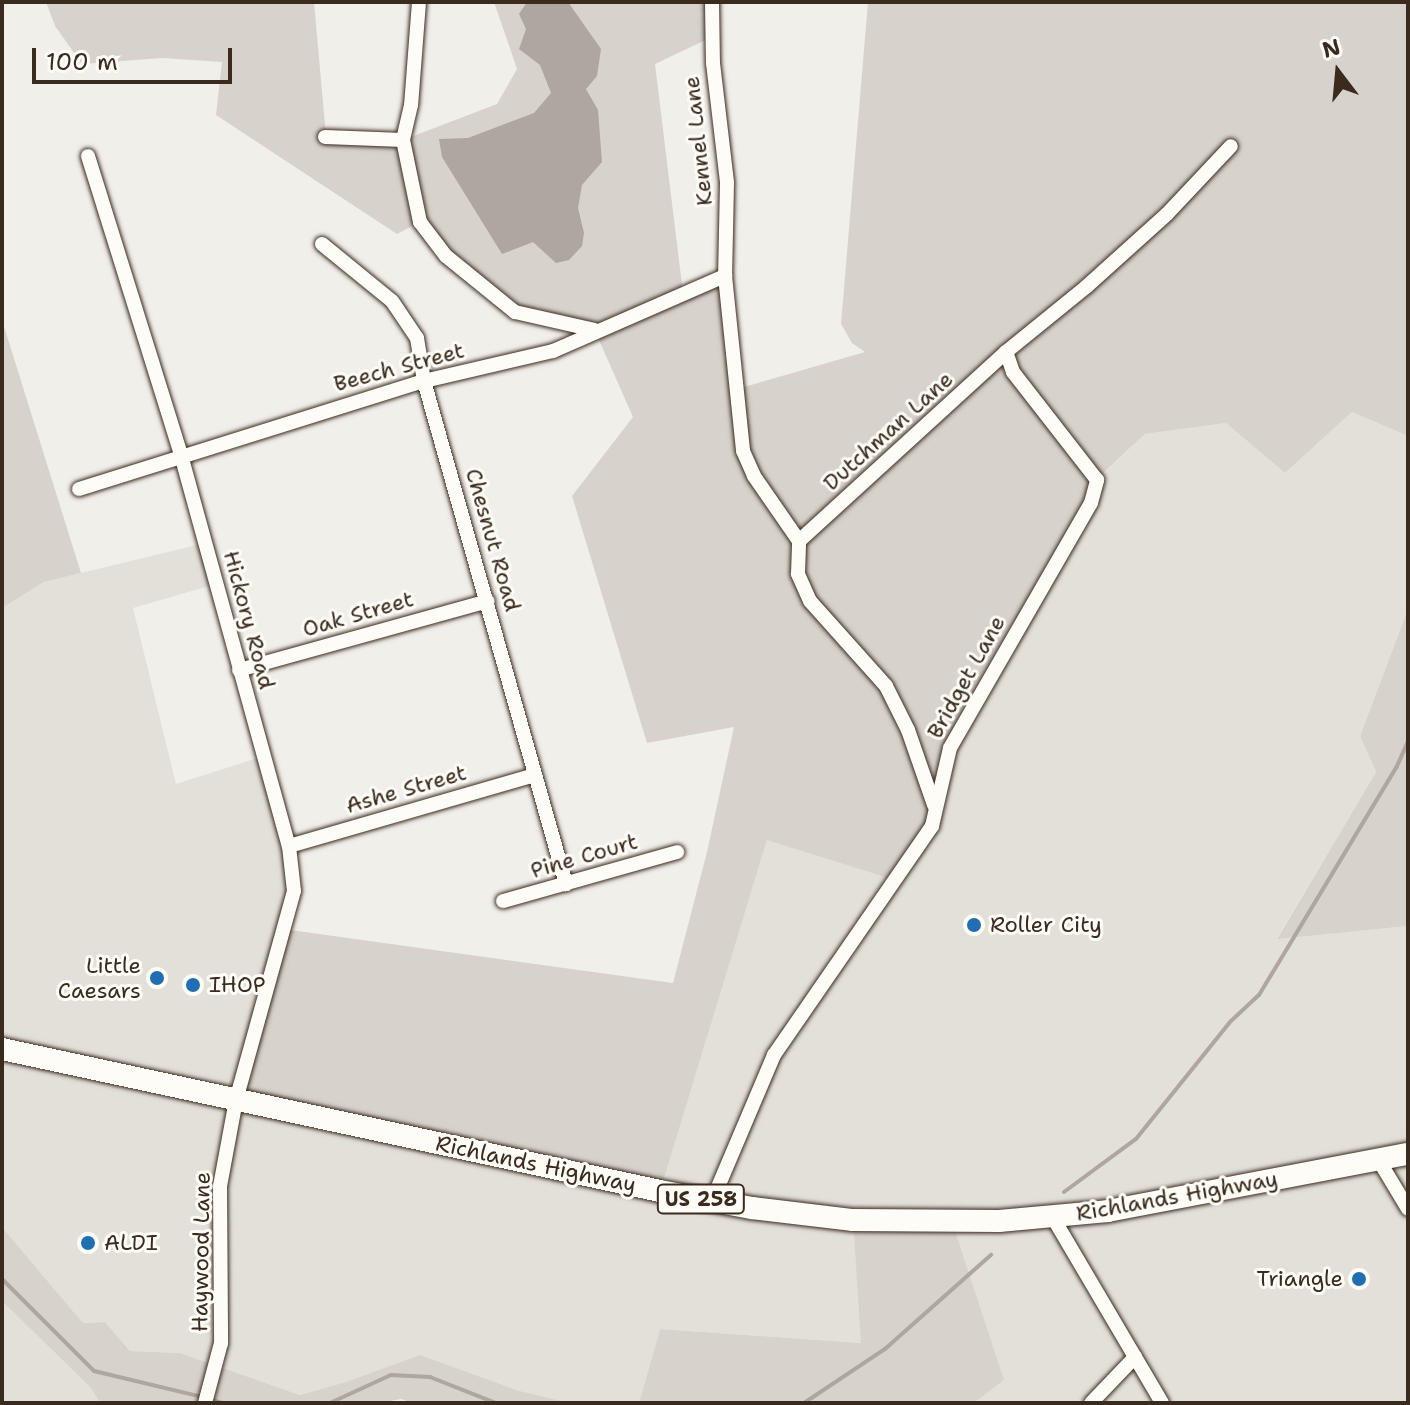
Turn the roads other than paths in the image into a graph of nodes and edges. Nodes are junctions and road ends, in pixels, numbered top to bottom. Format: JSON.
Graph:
{"nodes":[{"id":1,"x":419,"y":2,"type":"edge"},
{"id":2,"x":712,"y":2,"type":"edge"},
{"id":3,"x":325,"y":137,"type":"dead end"},
{"id":4,"x":403,"y":140,"type":"junction"},
{"id":5,"x":1231,"y":146,"type":"dead end"},
{"id":6,"x":88,"y":156,"type":"dead end"},
{"id":7,"x":322,"y":244,"type":"dead end"},
{"id":8,"x":725,"y":276,"type":"junction"},
{"id":9,"x":595,"y":331,"type":"junction"},
{"id":10,"x":1006,"y":352,"type":"junction"},
{"id":11,"x":424,"y":381,"type":"junction"},
{"id":12,"x":181,"y":455,"type":"junction"},
{"id":13,"x":79,"y":489,"type":"dead end"},
{"id":14,"x":799,"y":541,"type":"junction"},
{"id":15,"x":488,"y":601,"type":"junction"},
{"id":16,"x":239,"y":670,"type":"junction"},
{"id":17,"x":535,"y":775,"type":"junction"},
{"id":18,"x":934,"y":805,"type":"junction"},
{"id":19,"x":289,"y":846,"type":"junction"},
{"id":20,"x":677,"y":852,"type":"dead end"},
{"id":21,"x":566,"y":884,"type":"junction"},
{"id":22,"x":503,"y":901,"type":"dead end"},
{"id":23,"x":2,"y":1049,"type":"edge"},
{"id":24,"x":236,"y":1100,"type":"junction"},
{"id":25,"x":1408,"y":1154,"type":"edge"},
{"id":26,"x":1378,"y":1159,"type":"junction"},
{"id":27,"x":712,"y":1201,"type":"junction"},
{"id":28,"x":1408,"y":1209,"type":"edge"},
{"id":29,"x":1052,"y":1216,"type":"junction"},
{"id":30,"x":1135,"y":1357,"type":"junction"},
{"id":31,"x":205,"y":1403,"type":"edge"},
{"id":32,"x":1091,"y":1403,"type":"edge"},
{"id":33,"x":1162,"y":1403,"type":"edge"}],
"edges":[{"from":1,"to":4,"type":"street"},
{"from":2,"to":8,"type":"street","name":"Kennel Lane"},
{"from":3,"to":4,"type":"street"},
{"from":4,"to":9,"type":"street"},
{"from":5,"to":10,"type":"street","name":"Dutchman Lane"},
{"from":6,"to":12,"type":"street","name":"Hickory Road"},
{"from":7,"to":11,"type":"street","name":"Chesnut Road"},
{"from":8,"to":9,"type":"street","name":"Beech Street"},
{"from":8,"to":14,"type":"street","name":"Kennel Lane"},
{"from":9,"to":11,"type":"street","name":"Beech Street"},
{"from":10,"to":14,"type":"street","name":"Dutchman Lane"},
{"from":10,"to":18,"type":"street","name":"Bridget Lane"},
{"from":11,"to":12,"type":"street","name":"Beech Street"},
{"from":11,"to":15,"type":"street","name":"Chesnut Road"},
{"from":12,"to":13,"type":"street","name":"Beech Street"},
{"from":12,"to":16,"type":"street","name":"Hickory Road"},
{"from":14,"to":18,"type":"street"},
{"from":15,"to":16,"type":"street","name":"Oak Street"},
{"from":15,"to":17,"type":"street","name":"Chesnut Road"},
{"from":16,"to":19,"type":"street","name":"Hickory Road"},
{"from":17,"to":19,"type":"street","name":"Ashe Street"},
{"from":17,"to":21,"type":"street","name":"Chesnut Road"},
{"from":18,"to":27,"type":"street","name":"Bridget Lane"},
{"from":19,"to":24,"type":"street","name":"Hickory Road"},
{"from":20,"to":21,"type":"street","name":"Pine Court"},
{"from":21,"to":22,"type":"street","name":"Pine Court"},
{"from":23,"to":24,"type":"main road","name":"Richlands Highway","number":"US 258"},
{"from":24,"to":27,"type":"main road","name":"Richlands Highway","number":"US 258"},
{"from":24,"to":31,"type":"street","name":"Haywood Lane"},
{"from":25,"to":26,"type":"main road","name":"Richlands Highway","number":"US 258"},
{"from":26,"to":28,"type":"street"},
{"from":26,"to":29,"type":"main road","name":"Richlands Highway","number":"US 258"},
{"from":27,"to":29,"type":"main road","name":"Richlands Highway","number":"US 258"},
{"from":29,"to":30,"type":"street"},
{"from":30,"to":32,"type":"street"},
{"from":30,"to":33,"type":"street"}]}
